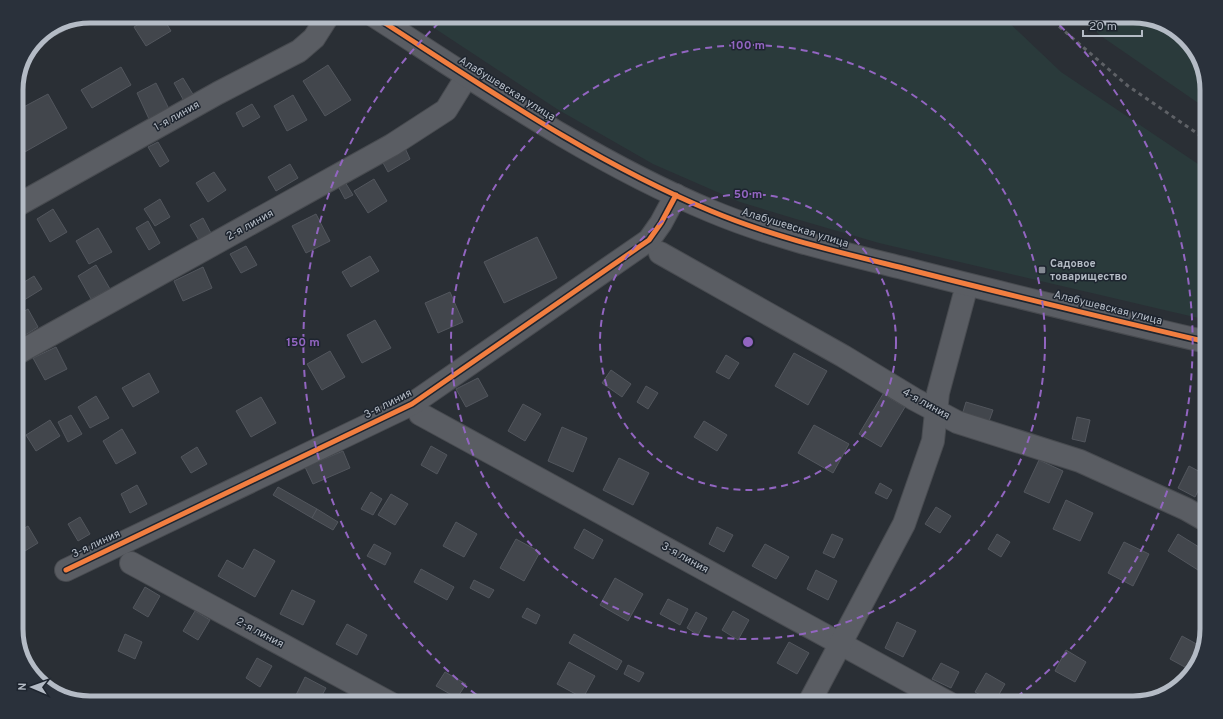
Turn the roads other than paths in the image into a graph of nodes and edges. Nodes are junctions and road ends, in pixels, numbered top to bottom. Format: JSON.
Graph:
{"nodes":[{"id":1,"x":324,"y":23,"type":"edge"},
{"id":2,"x":385,"y":23,"type":"edge"},
{"id":3,"x":467,"y":76,"type":"junction"},
{"id":4,"x":676,"y":195,"type":"junction"},
{"id":5,"x":23,"y":202,"type":"edge"},
{"id":6,"x":660,"y":253,"type":"dead end"},
{"id":7,"x":967,"y":285,"type":"junction"},
{"id":8,"x":1200,"y":340,"type":"edge"},
{"id":9,"x":23,"y":350,"type":"edge"},
{"id":10,"x":937,"y":410,"type":"junction"},
{"id":11,"x":420,"y":414,"type":"dead end"},
{"id":12,"x":1200,"y":518,"type":"edge"},
{"id":13,"x":131,"y":563,"type":"dead end"},
{"id":14,"x":66,"y":570,"type":"dead end"},
{"id":15,"x":840,"y":643,"type":"junction"},
{"id":16,"x":377,"y":696,"type":"edge"},
{"id":17,"x":813,"y":696,"type":"edge"},
{"id":18,"x":936,"y":696,"type":"edge"}],
"edges":[{"from":1,"to":5,"type":"street","name":"1-я линия"},
{"from":2,"to":3,"type":"street","name":"Алабушевская улица"},
{"from":3,"to":4,"type":"street","name":"Алабушевская улица"},
{"from":3,"to":9,"type":"street","name":"2-я линия"},
{"from":4,"to":7,"type":"street","name":"Алабушевская улица"},
{"from":4,"to":14,"type":"street","name":"3-я линия"},
{"from":6,"to":10,"type":"street","name":"4-я линия"},
{"from":7,"to":8,"type":"street","name":"Алабушевская улица"},
{"from":7,"to":10,"type":"street"},
{"from":10,"to":12,"type":"street","name":"4-я линия"},
{"from":10,"to":15,"type":"street"},
{"from":11,"to":15,"type":"street","name":"3-я линия"},
{"from":13,"to":16,"type":"street","name":"2-я линия"},
{"from":15,"to":17,"type":"street"},
{"from":15,"to":18,"type":"street","name":"3-я линия"}]}
